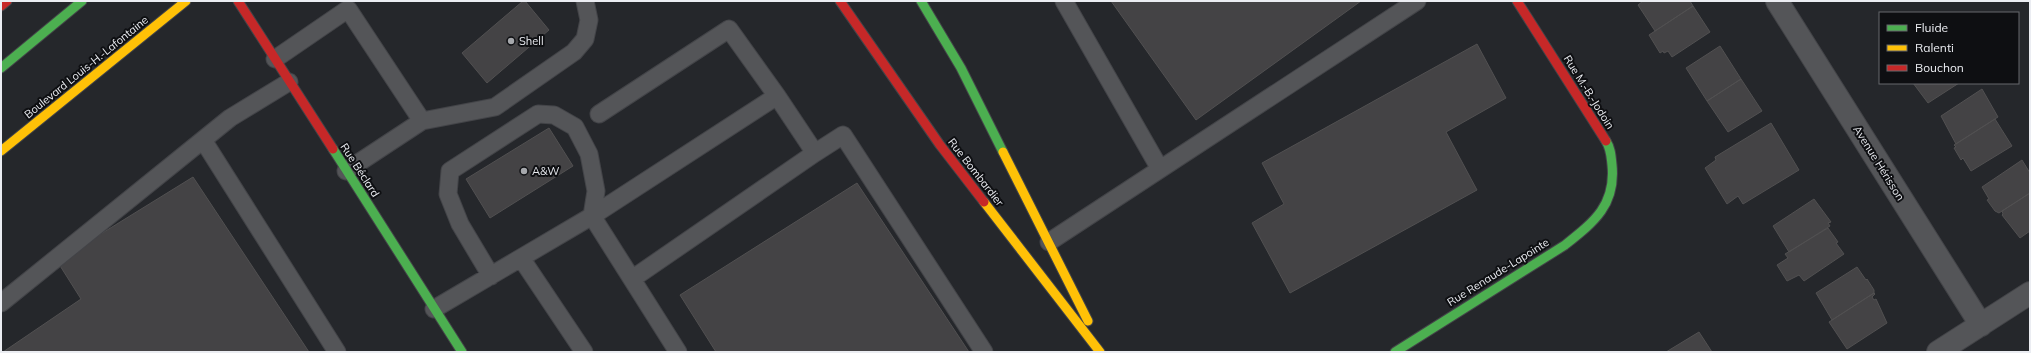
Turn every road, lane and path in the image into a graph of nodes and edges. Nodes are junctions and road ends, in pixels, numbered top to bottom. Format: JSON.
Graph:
{"nodes":[{"id":1,"x":6,"y":1,"type":"edge"},
{"id":2,"x":82,"y":1,"type":"edge"},
{"id":3,"x":186,"y":1,"type":"edge"},
{"id":4,"x":238,"y":1,"type":"edge"},
{"id":5,"x":585,"y":1,"type":"edge"},
{"id":6,"x":840,"y":1,"type":"edge"},
{"id":7,"x":921,"y":1,"type":"edge"},
{"id":8,"x":1064,"y":1,"type":"edge"},
{"id":9,"x":1417,"y":1,"type":"edge"},
{"id":10,"x":1517,"y":1,"type":"edge"},
{"id":11,"x":1777,"y":1,"type":"edge"},
{"id":12,"x":348,"y":5,"type":"edge"},
{"id":13,"x":1,"y":6,"type":"edge"},
{"id":14,"x":275,"y":59,"type":"junction"},
{"id":15,"x":1,"y":68,"type":"edge"},
{"id":16,"x":289,"y":82,"type":"junction"},
{"id":17,"x":776,"y":96,"type":"junction"},
{"id":18,"x":599,"y":114,"type":"dead end"},
{"id":19,"x":422,"y":121,"type":"junction"},
{"id":20,"x":203,"y":140,"type":"junction"},
{"id":21,"x":1,"y":151,"type":"edge"},
{"id":22,"x":815,"y":153,"type":"junction"},
{"id":23,"x":1160,"y":169,"type":"junction"},
{"id":24,"x":346,"y":171,"type":"junction"},
{"id":25,"x":1607,"y":204,"type":"joint"},
{"id":26,"x":592,"y":216,"type":"junction"},
{"id":27,"x":1048,"y":242,"type":"junction"},
{"id":28,"x":521,"y":258,"type":"junction"},
{"id":29,"x":491,"y":276,"type":"junction"},
{"id":30,"x":632,"y":279,"type":"junction"},
{"id":31,"x":2030,"y":293,"type":"edge"},
{"id":32,"x":1,"y":302,"type":"edge"},
{"id":33,"x":434,"y":309,"type":"junction"},
{"id":34,"x":1981,"y":325,"type":"junction"},
{"id":35,"x":337,"y":352,"type":"edge"},
{"id":36,"x":462,"y":352,"type":"edge"},
{"id":37,"x":584,"y":352,"type":"edge"},
{"id":38,"x":678,"y":352,"type":"edge"},
{"id":39,"x":984,"y":352,"type":"edge"},
{"id":40,"x":1100,"y":352,"type":"edge"},
{"id":41,"x":1104,"y":352,"type":"edge"},
{"id":42,"x":1395,"y":352,"type":"edge"},
{"id":43,"x":1938,"y":352,"type":"edge"}],
"edges":[{"from":1,"to":13,"type":"main road"},
{"from":2,"to":15,"type":"main road"},
{"from":3,"to":21,"type":"main road","name":"Boulevard Louis-H.-Lafontaine"},
{"from":4,"to":14,"type":"main road","name":"Rue Béclard"},
{"from":5,"to":19,"type":"lane"},
{"from":6,"to":40,"type":"main road","name":"Rue Bombardier"},
{"from":7,"to":27,"type":"main road"},
{"from":8,"to":23,"type":"lane"},
{"from":9,"to":23,"type":"lane"},
{"from":10,"to":25,"type":"main road","name":"Rue M.-B.-Jodoin"},
{"from":11,"to":34,"type":"street","name":"Avenue Hérisson"},
{"from":12,"to":14,"type":"lane"},
{"from":12,"to":19,"type":"lane"},
{"from":14,"to":16,"type":"main road","name":"Rue Béclard"},
{"from":16,"to":20,"type":"lane"},
{"from":16,"to":24,"type":"main road","name":"Rue Béclard"},
{"from":17,"to":18,"type":"lane"},
{"from":17,"to":22,"type":"lane"},
{"from":17,"to":26,"type":"lane"},
{"from":19,"to":24,"type":"lane"},
{"from":20,"to":32,"type":"lane"},
{"from":20,"to":35,"type":"lane"},
{"from":22,"to":30,"type":"lane"},
{"from":22,"to":39,"type":"lane"},
{"from":23,"to":27,"type":"lane"},
{"from":24,"to":33,"type":"main road","name":"Rue Béclard"},
{"from":25,"to":42,"type":"main road","name":"Rue Renaude-Lapointe"},
{"from":26,"to":28,"type":"lane"},
{"from":26,"to":29,"type":"lane"},
{"from":26,"to":30,"type":"lane"},
{"from":27,"to":41,"type":"main road"},
{"from":28,"to":29,"type":"lane"},
{"from":28,"to":37,"type":"lane"},
{"from":29,"to":33,"type":"lane"},
{"from":30,"to":38,"type":"lane"},
{"from":31,"to":34,"type":"street"},
{"from":33,"to":36,"type":"main road","name":"Rue Béclard"},
{"from":34,"to":43,"type":"street"}]}
